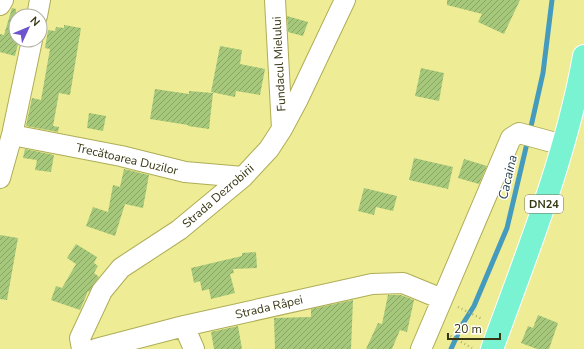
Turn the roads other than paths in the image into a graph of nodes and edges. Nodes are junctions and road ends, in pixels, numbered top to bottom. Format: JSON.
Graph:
{"nodes":[{"id":1,"x":3,"y":0,"type":"edge"},
{"id":2,"x":275,"y":0,"type":"edge"},
{"id":3,"x":345,"y":0,"type":"edge"},
{"id":4,"x":0,"y":5,"type":"edge"},
{"id":5,"x":30,"y":48,"type":"edge"},
{"id":6,"x":584,"y":56,"type":"edge"},
{"id":7,"x":282,"y":129,"type":"junction"},
{"id":8,"x":12,"y":135,"type":"junction"},
{"id":9,"x":564,"y":145,"type":"junction"},
{"id":10,"x":0,"y":178,"type":"edge"},
{"id":11,"x":243,"y":178,"type":"junction"},
{"id":12,"x":442,"y":299,"type":"junction"},
{"id":13,"x":184,"y":326,"type":"junction"},
{"id":14,"x":82,"y":349,"type":"edge"},
{"id":15,"x":96,"y":349,"type":"edge"},
{"id":16,"x":194,"y":349,"type":"edge"},
{"id":17,"x":421,"y":349,"type":"edge"},
{"id":18,"x":492,"y":349,"type":"edge"}],
"edges":[{"from":1,"to":4,"type":"street"},
{"from":2,"to":7,"type":"street","name":"Fundacul Mielului"},
{"from":3,"to":7,"type":"street","name":"Strada Dezrobirii"},
{"from":5,"to":8,"type":"street"},
{"from":6,"to":9,"type":"main road","number":"DN24"},
{"from":7,"to":11,"type":"street","name":"Strada Dezrobirii"},
{"from":8,"to":10,"type":"street"},
{"from":8,"to":11,"type":"street","name":"Trecătoarea Duzilor"},
{"from":9,"to":12,"type":"street"},
{"from":9,"to":18,"type":"main road","number":"DN24"},
{"from":11,"to":14,"type":"street","name":"Strada Dezrobirii"},
{"from":12,"to":13,"type":"street","name":"Strada Râpei"},
{"from":12,"to":17,"type":"street"},
{"from":13,"to":15,"type":"street","name":"Strada Râpei"},
{"from":13,"to":16,"type":"street"}]}
